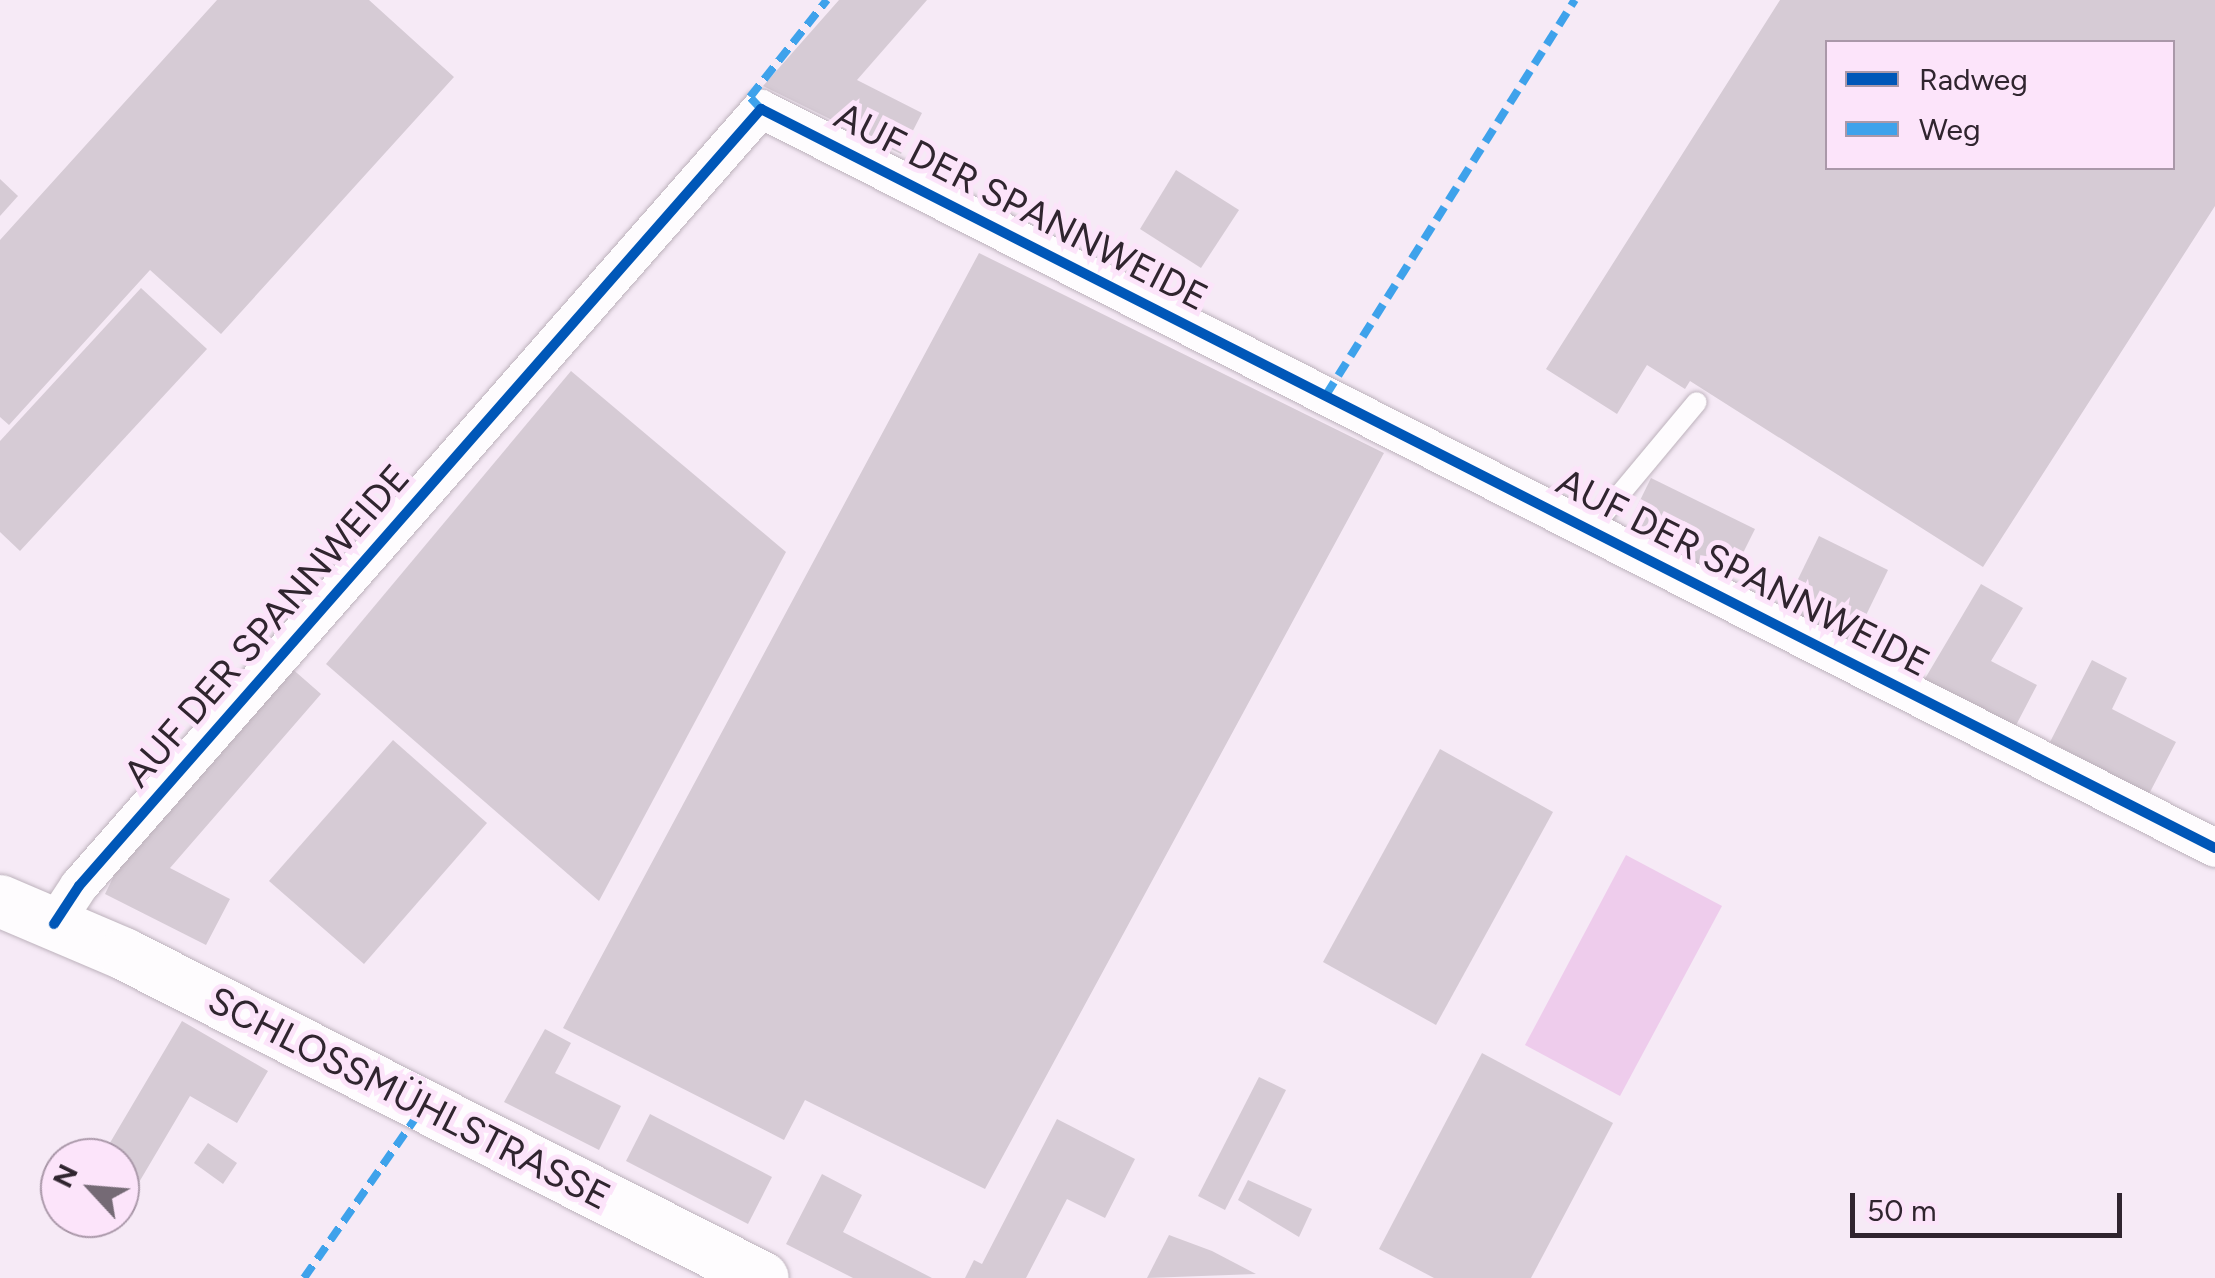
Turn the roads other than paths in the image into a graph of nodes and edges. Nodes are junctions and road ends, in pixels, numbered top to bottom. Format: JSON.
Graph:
{"nodes":[{"id":1,"x":1697,"y":402,"type":"dead end"},
{"id":2,"x":1591,"y":529,"type":"junction"},
{"id":3,"x":2215,"y":848,"type":"edge"},
{"id":4,"x":18,"y":918,"type":"edge"},
{"id":5,"x":763,"y":1278,"type":"edge"}],
"edges":[{"from":1,"to":2,"type":"lane"},
{"from":2,"to":3,"type":"street","name":"AUF DER SPANNWEIDE"},
{"from":2,"to":4,"type":"street","name":"AUF DER SPANNWEIDE"},
{"from":4,"to":5,"type":"street","name":"SCHLOSSMÜHLSTRASSE"}]}
